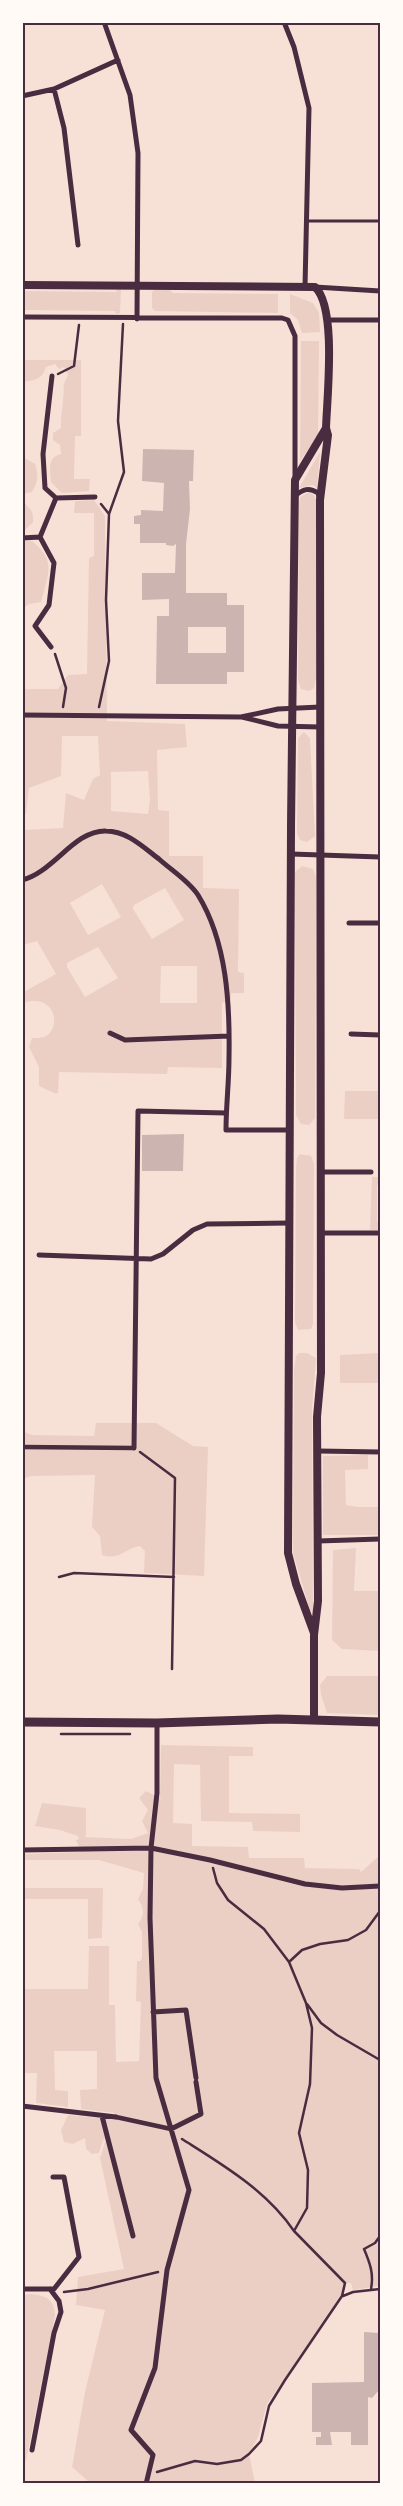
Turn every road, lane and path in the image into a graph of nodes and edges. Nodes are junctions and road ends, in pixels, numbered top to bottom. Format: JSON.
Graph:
{"nodes":[{"id":1,"x":104,"y":22,"type":"edge"},
{"id":2,"x":284,"y":22,"type":"edge"},
{"id":3,"x":118,"y":60,"type":"junction"},
{"id":4,"x":54,"y":89,"type":"junction"},
{"id":5,"x":22,"y":96,"type":"edge"},
{"id":6,"x":307,"y":221,"type":"junction"},
{"id":7,"x":380,"y":221,"type":"edge"},
{"id":8,"x":78,"y":246,"type":"dead end"},
{"id":9,"x":22,"y":285,"type":"edge"},
{"id":10,"x":138,"y":285,"type":"junction"},
{"id":11,"x":305,"y":287,"type":"junction"},
{"id":12,"x":315,"y":287,"type":"junction"},
{"id":13,"x":380,"y":291,"type":"edge"},
{"id":14,"x":22,"y":317,"type":"edge"},
{"id":15,"x":80,"y":318,"type":"junction"},
{"id":16,"x":123,"y":319,"type":"junction"},
{"id":17,"x":137,"y":319,"type":"junction"},
{"id":18,"x":328,"y":320,"type":"junction"},
{"id":19,"x":380,"y":320,"type":"edge"},
{"id":20,"x":52,"y":376,"type":"joint"},
{"id":21,"x":326,"y":428,"type":"junction"},
{"id":22,"x":295,"y":480,"type":"junction"},
{"id":23,"x":295,"y":496,"type":"junction"},
{"id":24,"x":95,"y":497,"type":"joint"},
{"id":25,"x":56,"y":498,"type":"junction"},
{"id":26,"x":320,"y":500,"type":"junction"},
{"id":27,"x":109,"y":514,"type":"junction"},
{"id":28,"x":40,"y":537,"type":"junction"},
{"id":29,"x":22,"y":538,"type":"edge"},
{"id":30,"x":51,"y":647,"type":"joint"},
{"id":31,"x":320,"y":707,"type":"junction"},
{"id":32,"x":292,"y":708,"type":"junction"},
{"id":33,"x":22,"y":715,"type":"edge"},
{"id":34,"x":62,"y":716,"type":"junction"},
{"id":35,"x":97,"y":716,"type":"junction"},
{"id":36,"x":241,"y":717,"type":"junction"},
{"id":37,"x":292,"y":727,"type":"junction"},
{"id":38,"x":320,"y":727,"type":"junction"},
{"id":39,"x":291,"y":854,"type":"junction"},
{"id":40,"x":320,"y":856,"type":"junction"},
{"id":41,"x":380,"y":857,"type":"edge"},
{"id":42,"x":22,"y":880,"type":"edge"},
{"id":43,"x":349,"y":923,"type":"dead end"},
{"id":44,"x":380,"y":923,"type":"edge"},
{"id":45,"x":110,"y":1033,"type":"dead end"},
{"id":46,"x":351,"y":1034,"type":"dead end"},
{"id":47,"x":380,"y":1035,"type":"edge"},
{"id":48,"x":228,"y":1036,"type":"junction"},
{"id":49,"x":226,"y":1113,"type":"junction"},
{"id":50,"x":290,"y":1130,"type":"junction"},
{"id":51,"x":320,"y":1172,"type":"junction"},
{"id":52,"x":371,"y":1172,"type":"dead end"},
{"id":53,"x":290,"y":1223,"type":"junction"},
{"id":54,"x":320,"y":1233,"type":"junction"},
{"id":55,"x":380,"y":1233,"type":"edge"},
{"id":56,"x":39,"y":1255,"type":"dead end"},
{"id":57,"x":136,"y":1258,"type":"junction"},
{"id":58,"x":22,"y":1447,"type":"edge"},
{"id":59,"x":134,"y":1448,"type":"junction"},
{"id":60,"x":318,"y":1451,"type":"junction"},
{"id":61,"x":380,"y":1452,"type":"edge"},
{"id":62,"x":380,"y":1540,"type":"edge"},
{"id":63,"x":318,"y":1541,"type":"junction"},
{"id":64,"x":58,"y":1577,"type":"dead end"},
{"id":65,"x":174,"y":1577,"type":"junction"},
{"id":66,"x":314,"y":1635,"type":"junction"},
{"id":67,"x":172,"y":1669,"type":"dead end"},
{"id":68,"x":314,"y":1719,"type":"junction"},
{"id":69,"x":22,"y":1722,"type":"edge"},
{"id":70,"x":380,"y":1722,"type":"edge"},
{"id":71,"x":157,"y":1723,"type":"junction"},
{"id":72,"x":151,"y":1848,"type":"junction"},
{"id":73,"x":22,"y":1850,"type":"edge"},
{"id":74,"x":210,"y":1860,"type":"junction"},
{"id":75,"x":380,"y":1886,"type":"edge"},
{"id":76,"x":380,"y":1911,"type":"edge"},
{"id":77,"x":289,"y":1962,"type":"junction"},
{"id":78,"x":306,"y":2003,"type":"junction"},
{"id":79,"x":153,"y":2012,"type":"junction"},
{"id":80,"x":380,"y":2060,"type":"edge"},
{"id":81,"x":22,"y":2106,"type":"edge"},
{"id":82,"x":102,"y":2116,"type":"junction"},
{"id":83,"x":116,"y":2117,"type":"joint"},
{"id":84,"x":171,"y":2129,"type":"junction"},
{"id":85,"x":53,"y":2177,"type":"dead end"},
{"id":86,"x":294,"y":2230,"type":"junction"},
{"id":87,"x":133,"y":2236,"type":"dead end"},
{"id":88,"x":380,"y":2236,"type":"edge"},
{"id":89,"x":167,"y":2270,"type":"junction"},
{"id":90,"x":22,"y":2289,"type":"edge"},
{"id":91,"x":380,"y":2289,"type":"edge"},
{"id":92,"x":371,"y":2290,"type":"junction"},
{"id":93,"x":53,"y":2291,"type":"junction"},
{"id":94,"x":342,"y":2296,"type":"junction"},
{"id":95,"x":32,"y":2450,"type":"dead end"},
{"id":96,"x":148,"y":2474,"type":"junction"},
{"id":97,"x":146,"y":2484,"type":"edge"}],
"edges":[{"from":1,"to":3,"type":"street"},
{"from":2,"to":6,"type":"street"},
{"from":3,"to":4,"type":"street"},
{"from":3,"to":10,"type":"street"},
{"from":4,"to":5,"type":"street"},
{"from":4,"to":8,"type":"street"},
{"from":6,"to":7,"type":"lane"},
{"from":6,"to":11,"type":"street"},
{"from":9,"to":10,"type":"street"},
{"from":10,"to":11,"type":"street"},
{"from":10,"to":17,"type":"street"},
{"from":11,"to":12,"type":"street"},
{"from":12,"to":13,"type":"street"},
{"from":12,"to":18,"type":"street"},
{"from":14,"to":15,"type":"street"},
{"from":15,"to":16,"type":"street"},
{"from":15,"to":20,"type":"path"},
{"from":16,"to":17,"type":"street"},
{"from":16,"to":27,"type":"path"},
{"from":17,"to":22,"type":"street"},
{"from":18,"to":19,"type":"street"},
{"from":18,"to":21,"type":"street"},
{"from":20,"to":25,"type":"street"},
{"from":21,"to":22,"type":"street"},
{"from":21,"to":26,"type":"street"},
{"from":22,"to":23,"type":"street"},
{"from":23,"to":26,"type":"street"},
{"from":23,"to":32,"type":"street"},
{"from":24,"to":25,"type":"street"},
{"from":24,"to":27,"type":"path"},
{"from":25,"to":28,"type":"street"},
{"from":26,"to":31,"type":"street"},
{"from":27,"to":35,"type":"path"},
{"from":28,"to":29,"type":"street"},
{"from":28,"to":30,"type":"street"},
{"from":30,"to":34,"type":"path"},
{"from":31,"to":32,"type":"street"},
{"from":31,"to":38,"type":"street"},
{"from":32,"to":36,"type":"street"},
{"from":32,"to":37,"type":"street"},
{"from":33,"to":34,"type":"street"},
{"from":34,"to":35,"type":"street"},
{"from":35,"to":36,"type":"street"},
{"from":36,"to":37,"type":"street"},
{"from":37,"to":38,"type":"street"},
{"from":37,"to":39,"type":"street"},
{"from":38,"to":40,"type":"street"},
{"from":39,"to":40,"type":"street"},
{"from":39,"to":50,"type":"street"},
{"from":40,"to":41,"type":"street"},
{"from":40,"to":51,"type":"street"},
{"from":42,"to":48,"type":"street"},
{"from":43,"to":44,"type":"street"},
{"from":45,"to":48,"type":"street"},
{"from":46,"to":47,"type":"street"},
{"from":48,"to":49,"type":"street"},
{"from":49,"to":50,"type":"street"},
{"from":49,"to":57,"type":"street"},
{"from":50,"to":53,"type":"street"},
{"from":51,"to":52,"type":"street"},
{"from":51,"to":54,"type":"street"},
{"from":53,"to":57,"type":"street"},
{"from":53,"to":66,"type":"street"},
{"from":54,"to":55,"type":"street"},
{"from":54,"to":60,"type":"street"},
{"from":56,"to":57,"type":"street"},
{"from":57,"to":59,"type":"street"},
{"from":58,"to":59,"type":"street"},
{"from":59,"to":65,"type":"path"},
{"from":60,"to":61,"type":"street"},
{"from":60,"to":63,"type":"street"},
{"from":62,"to":63,"type":"street"},
{"from":63,"to":66,"type":"street"},
{"from":64,"to":65,"type":"path"},
{"from":65,"to":67,"type":"path"},
{"from":66,"to":68,"type":"street"},
{"from":68,"to":70,"type":"main road"},
{"from":68,"to":71,"type":"main road"},
{"from":69,"to":71,"type":"main road"},
{"from":71,"to":72,"type":"street"},
{"from":72,"to":73,"type":"street"},
{"from":72,"to":74,"type":"street"},
{"from":72,"to":79,"type":"street"},
{"from":74,"to":75,"type":"street"},
{"from":74,"to":77,"type":"path"},
{"from":76,"to":77,"type":"path"},
{"from":77,"to":78,"type":"path"},
{"from":78,"to":80,"type":"path"},
{"from":78,"to":86,"type":"path"},
{"from":79,"to":84,"type":"street"},
{"from":79,"to":84,"type":"street"},
{"from":81,"to":82,"type":"street"},
{"from":82,"to":83,"type":"street"},
{"from":82,"to":87,"type":"street"},
{"from":83,"to":84,"type":"street"},
{"from":84,"to":86,"type":"path"},
{"from":84,"to":89,"type":"street"},
{"from":85,"to":93,"type":"street"},
{"from":86,"to":94,"type":"path"},
{"from":88,"to":92,"type":"path"},
{"from":89,"to":93,"type":"path"},
{"from":89,"to":96,"type":"street"},
{"from":90,"to":93,"type":"street"},
{"from":91,"to":92,"type":"path"},
{"from":92,"to":94,"type":"path"},
{"from":93,"to":95,"type":"street"},
{"from":94,"to":96,"type":"path"},
{"from":96,"to":97,"type":"street"}]}
